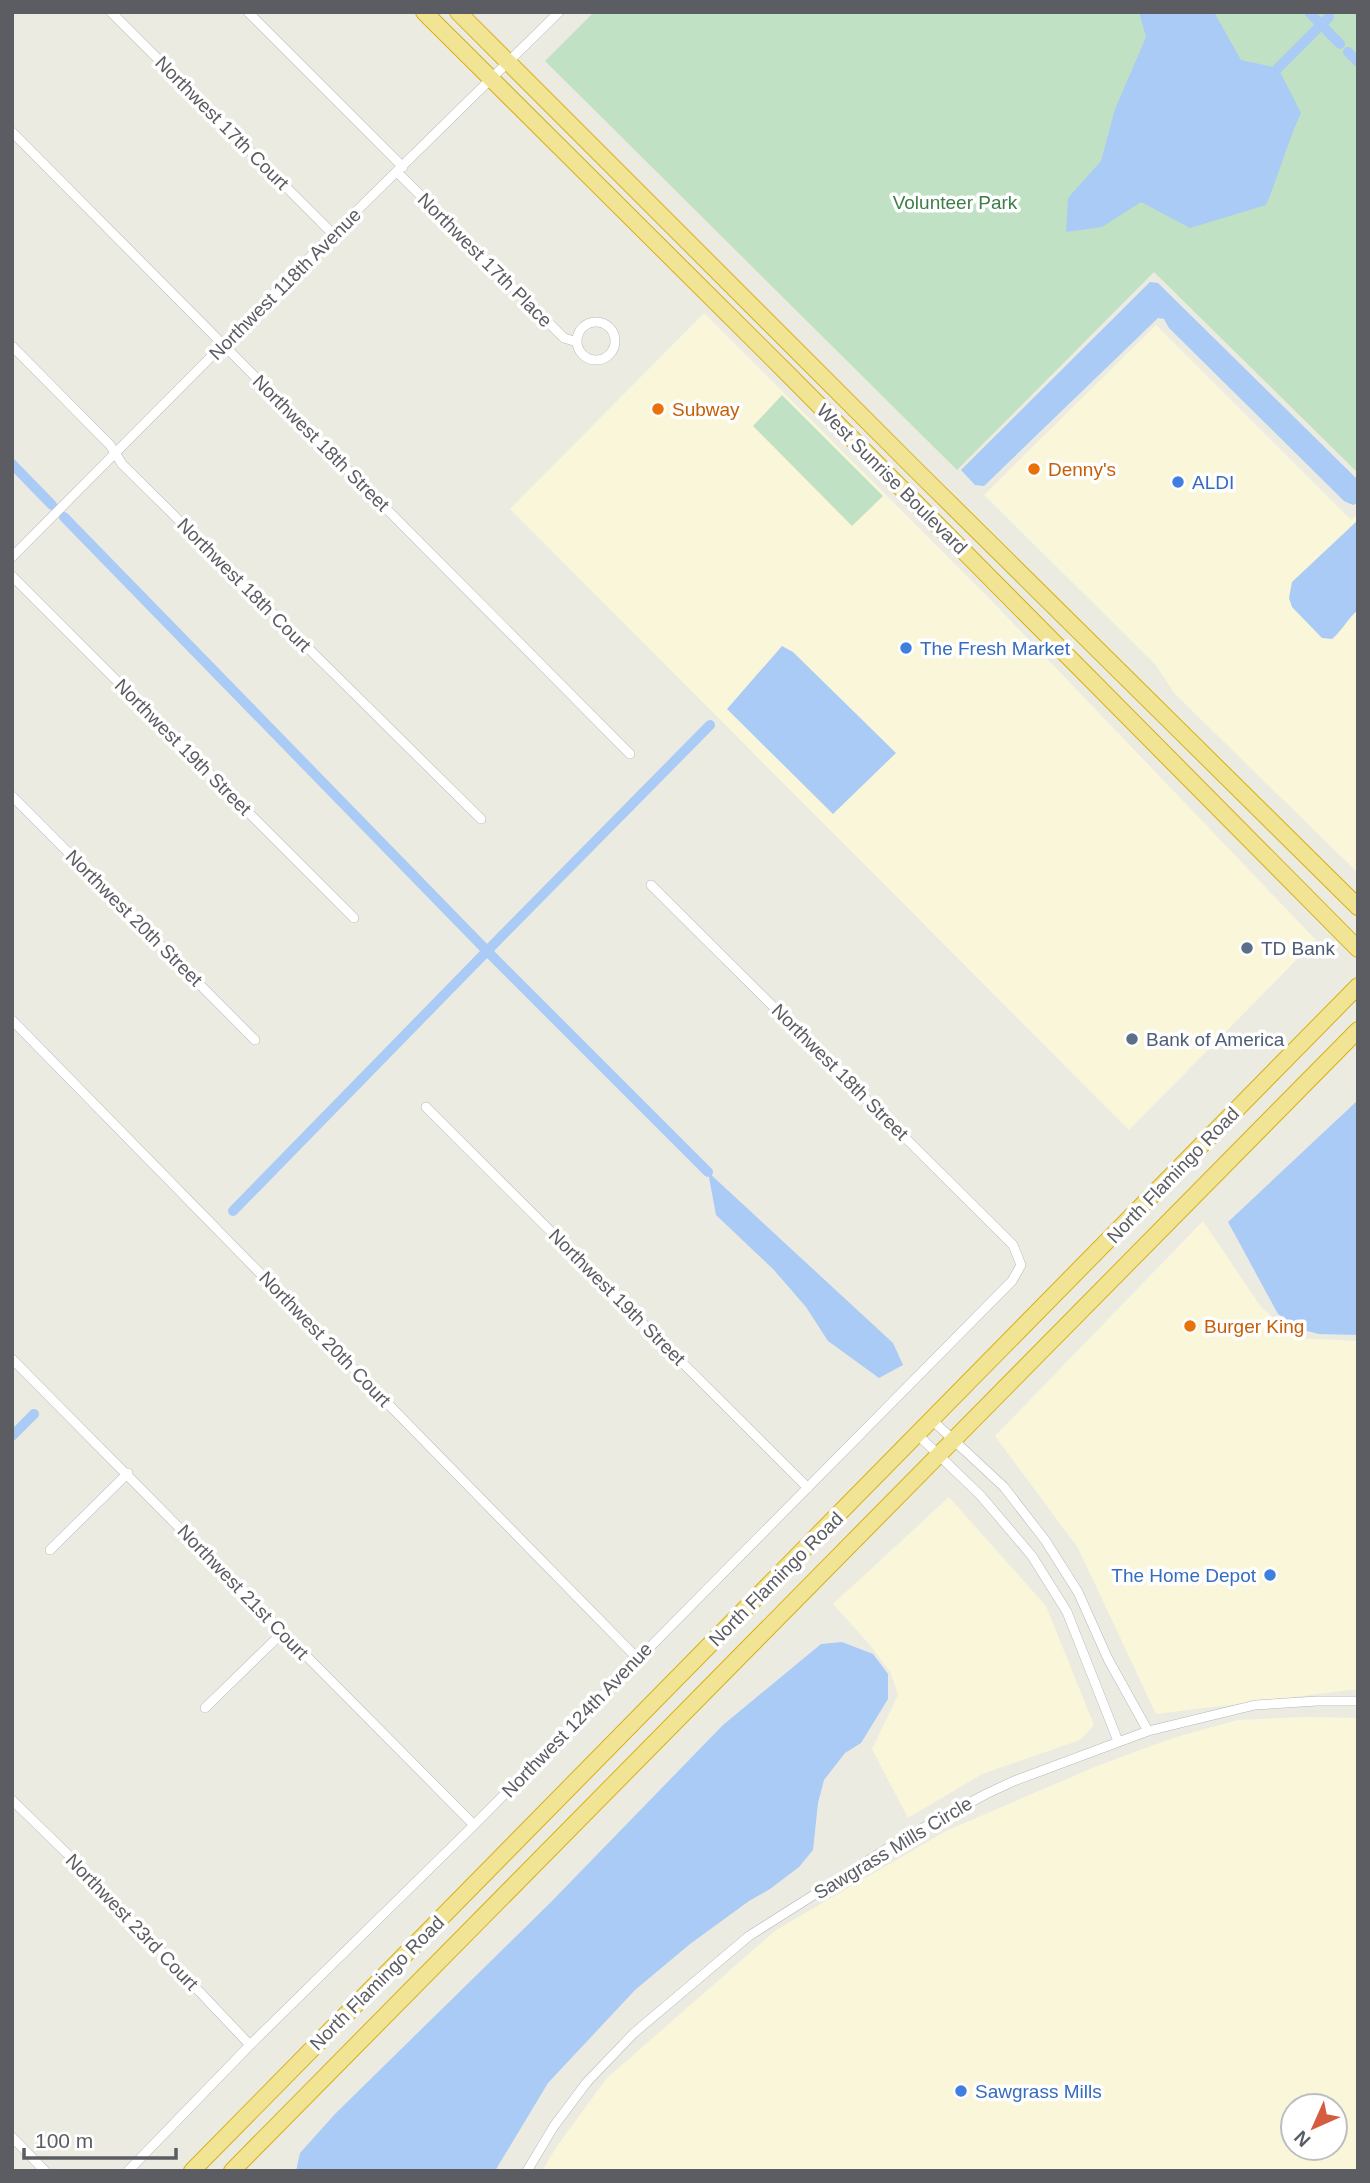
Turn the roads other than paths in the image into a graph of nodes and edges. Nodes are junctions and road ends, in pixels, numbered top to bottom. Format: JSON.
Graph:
{"nodes":[{"id":1,"x":111,"y":12,"type":"edge"},
{"id":2,"x":248,"y":12,"type":"edge"},
{"id":3,"x":424,"y":12,"type":"edge"},
{"id":4,"x":458,"y":12,"type":"edge"},
{"id":5,"x":559,"y":12,"type":"edge"},
{"id":6,"x":508,"y":61,"type":"junction"},
{"id":7,"x":490,"y":79,"type":"junction"},
{"id":8,"x":12,"y":132,"type":"edge"},
{"id":9,"x":400,"y":169,"type":"junction"},
{"id":10,"x":333,"y":234,"type":"junction"},
{"id":11,"x":577,"y":342,"type":"junction"},
{"id":12,"x":224,"y":345,"type":"junction"},
{"id":13,"x":12,"y":346,"type":"edge"},
{"id":14,"x":116,"y":454,"type":"junction"},
{"id":15,"x":12,"y":557,"type":"edge"},
{"id":16,"x":12,"y":576,"type":"edge"},
{"id":17,"x":630,"y":754,"type":"dead end"},
{"id":18,"x":12,"y":796,"type":"edge"},
{"id":19,"x":481,"y":819,"type":"dead end"},
{"id":20,"x":651,"y":885,"type":"dead end"},
{"id":21,"x":1358,"y":907,"type":"edge"},
{"id":22,"x":354,"y":918,"type":"dead end"},
{"id":23,"x":1358,"y":949,"type":"edge"},
{"id":24,"x":1358,"y":986,"type":"edge"},
{"id":25,"x":12,"y":1020,"type":"edge"},
{"id":26,"x":1358,"y":1030,"type":"edge"},
{"id":27,"x":255,"y":1040,"type":"dead end"},
{"id":28,"x":426,"y":1107,"type":"dead end"},
{"id":29,"x":1021,"y":1265,"type":"joint"},
{"id":30,"x":12,"y":1359,"type":"edge"},
{"id":31,"x":932,"y":1420,"type":"junction"},
{"id":32,"x":918,"y":1434,"type":"junction"},
{"id":33,"x":955,"y":1439,"type":"junction"},
{"id":34,"x":939,"y":1455,"type":"junction"},
{"id":35,"x":128,"y":1473,"type":"junction"},
{"id":36,"x":808,"y":1488,"type":"junction"},
{"id":37,"x":50,"y":1550,"type":"dead end"},
{"id":38,"x":282,"y":1633,"type":"junction"},
{"id":39,"x":638,"y":1658,"type":"junction"},
{"id":40,"x":1358,"y":1701,"type":"edge"},
{"id":41,"x":205,"y":1708,"type":"dead end"},
{"id":42,"x":1148,"y":1731,"type":"junction"},
{"id":43,"x":1118,"y":1741,"type":"junction"},
{"id":44,"x":12,"y":1800,"type":"edge"},
{"id":45,"x":474,"y":1825,"type":"junction"},
{"id":46,"x":250,"y":2045,"type":"junction"},
{"id":47,"x":12,"y":2137,"type":"edge"},
{"id":48,"x":45,"y":2171,"type":"edge"},
{"id":49,"x":128,"y":2171,"type":"edge"},
{"id":50,"x":192,"y":2171,"type":"edge"},
{"id":51,"x":232,"y":2171,"type":"edge"},
{"id":52,"x":527,"y":2171,"type":"edge"}],
"edges":[{"from":1,"to":10,"type":"street","name":"Northwest 17th Court"},
{"from":2,"to":9,"type":"street","name":"Northwest 17th Place"},
{"from":3,"to":7,"type":"highway","name":"West Sunrise Boulevard"},
{"from":4,"to":6,"type":"highway","name":"West Sunrise Boulevard"},
{"from":5,"to":6,"type":"street","name":"Northwest 118th Avenue"},
{"from":6,"to":7,"type":"street","name":"Northwest 118th Avenue"},
{"from":6,"to":21,"type":"highway","name":"West Sunrise Boulevard"},
{"from":7,"to":9,"type":"street","name":"Northwest 118th Avenue"},
{"from":7,"to":23,"type":"highway","name":"West Sunrise Boulevard"},
{"from":8,"to":12,"type":"street","name":"Northwest 18th Street"},
{"from":9,"to":10,"type":"street","name":"Northwest 118th Avenue"},
{"from":9,"to":11,"type":"street","name":"Northwest 17th Place"},
{"from":10,"to":12,"type":"street","name":"Northwest 118th Avenue"},
{"from":11,"to":11,"type":"street","name":"Northwest 17th Place"},
{"from":12,"to":14,"type":"street","name":"Northwest 118th Avenue"},
{"from":12,"to":17,"type":"street","name":"Northwest 18th Street"},
{"from":13,"to":14,"type":"street","name":"Northwest 18th Court"},
{"from":14,"to":15,"type":"street","name":"Northwest 118th Avenue"},
{"from":14,"to":19,"type":"street","name":"Northwest 18th Court"},
{"from":16,"to":22,"type":"street","name":"Northwest 19th Street"},
{"from":18,"to":27,"type":"street","name":"Northwest 20th Street"},
{"from":20,"to":29,"type":"street","name":"Northwest 18th Street"},
{"from":24,"to":31,"type":"highway","name":"North Flamingo Road"},
{"from":25,"to":39,"type":"street","name":"Northwest 20th Court"},
{"from":26,"to":33,"type":"highway","name":"North Flamingo Road"},
{"from":28,"to":36,"type":"street","name":"Northwest 19th Street"},
{"from":29,"to":36,"type":"street","name":"Northwest 124th Avenue"},
{"from":30,"to":35,"type":"street","name":"Northwest 21st Court"},
{"from":31,"to":32,"type":"highway","name":"North Flamingo Road"},
{"from":31,"to":33,"type":"street"},
{"from":32,"to":34,"type":"street"},
{"from":32,"to":50,"type":"highway","name":"North Flamingo Road"},
{"from":33,"to":34,"type":"highway","name":"North Flamingo Road"},
{"from":33,"to":42,"type":"street"},
{"from":34,"to":43,"type":"street"},
{"from":34,"to":51,"type":"highway","name":"North Flamingo Road"},
{"from":35,"to":37,"type":"street"},
{"from":35,"to":38,"type":"street","name":"Northwest 21st Court"},
{"from":36,"to":39,"type":"street","name":"Northwest 124th Avenue"},
{"from":38,"to":41,"type":"street"},
{"from":38,"to":45,"type":"street","name":"Northwest 21st Court"},
{"from":39,"to":45,"type":"street","name":"Northwest 124th Avenue"},
{"from":40,"to":42,"type":"street","name":"Sawgrass Mills Circle"},
{"from":42,"to":43,"type":"street","name":"Sawgrass Mills Circle"},
{"from":43,"to":52,"type":"street","name":"Sawgrass Mills Circle"},
{"from":44,"to":46,"type":"street","name":"Northwest 23rd Court"},
{"from":45,"to":46,"type":"street","name":"Northwest 124th Avenue"},
{"from":46,"to":49,"type":"street","name":"Northwest 124th Avenue"},
{"from":47,"to":48,"type":"street"}]}
